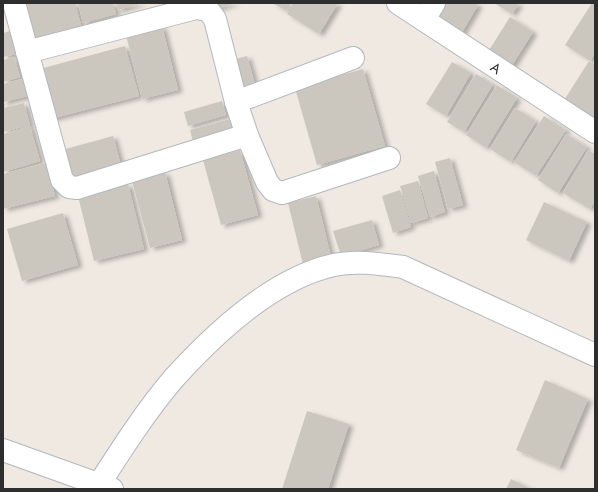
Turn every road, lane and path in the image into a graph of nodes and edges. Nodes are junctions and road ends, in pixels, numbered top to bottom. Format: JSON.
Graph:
{"nodes":[{"id":1,"x":14,"y":3,"type":"edge"},
{"id":2,"x":398,"y":3,"type":"edge"},
{"id":3,"x":429,"y":11,"type":"edge"},
{"id":4,"x":27,"y":52,"type":"junction"},
{"id":5,"x":354,"y":58,"type":"dead end"},
{"id":6,"x":236,"y":102,"type":"junction"},
{"id":7,"x":595,"y":132,"type":"edge"},
{"id":8,"x":247,"y":135,"type":"junction"},
{"id":9,"x":389,"y":158,"type":"dead end"},
{"id":10,"x":595,"y":355,"type":"edge"},
{"id":11,"x":3,"y":450,"type":"edge"},
{"id":12,"x":102,"y":488,"type":"edge"}],
"edges":[{"from":1,"to":4,"type":"street"},
{"from":2,"to":3,"type":"street","name":"A"},
{"from":3,"to":7,"type":"street","name":"A"},
{"from":4,"to":6,"type":"street"},
{"from":4,"to":8,"type":"street"},
{"from":5,"to":6,"type":"street"},
{"from":6,"to":8,"type":"street"},
{"from":8,"to":9,"type":"street"},
{"from":10,"to":12,"type":"street"},
{"from":11,"to":12,"type":"street"}]}
